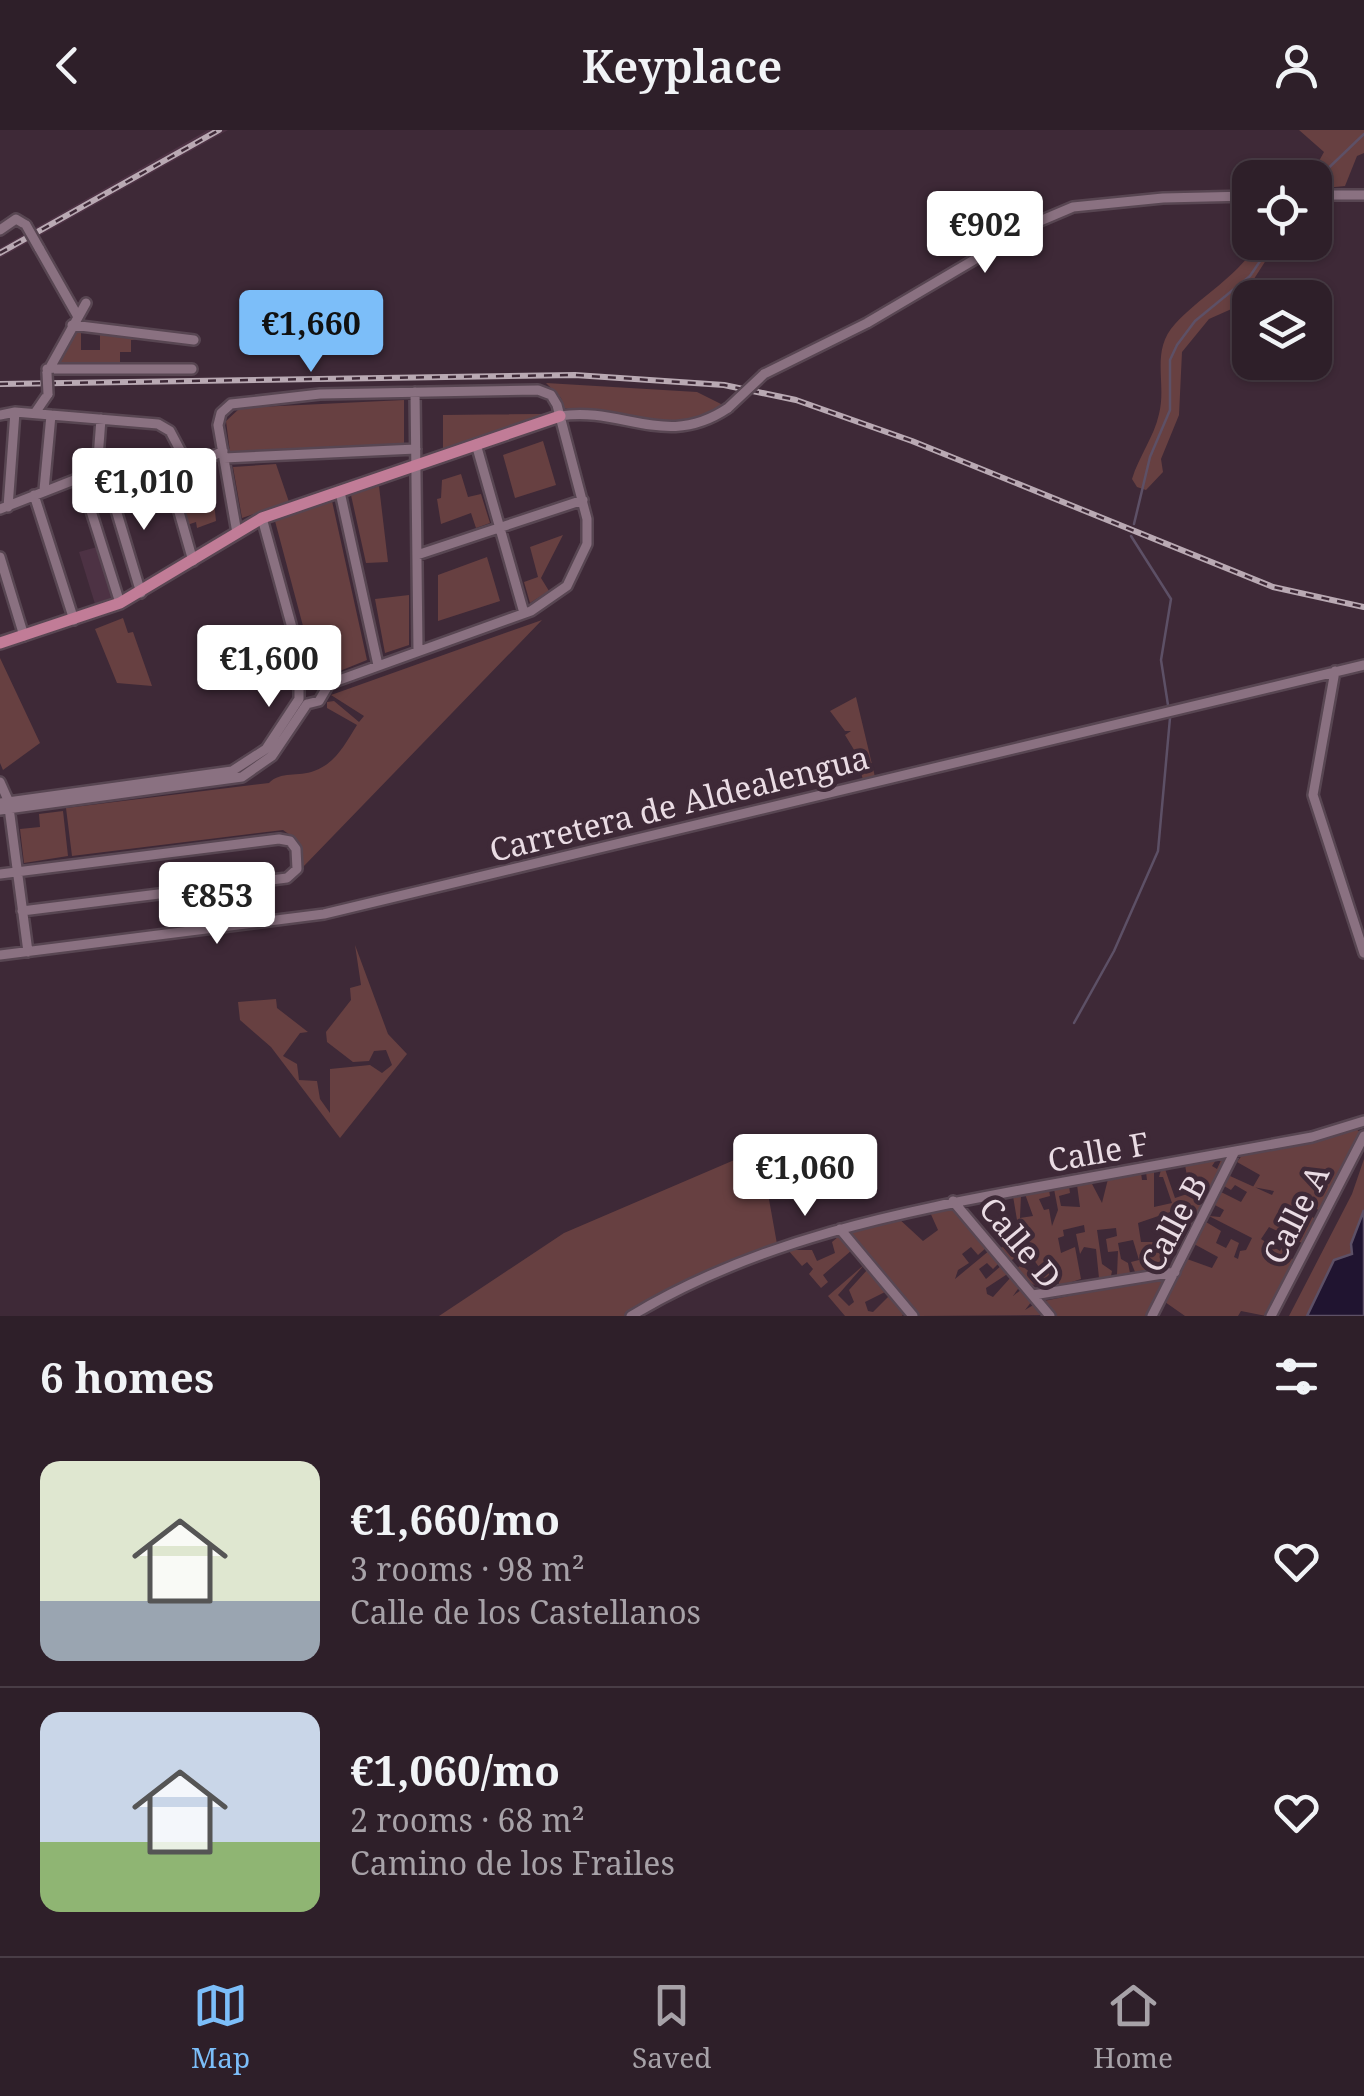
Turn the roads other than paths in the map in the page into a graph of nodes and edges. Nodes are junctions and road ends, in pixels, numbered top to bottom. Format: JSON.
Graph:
{"nodes":[{"id":1,"x":1332,"y":195,"type":"edge"},
{"id":2,"x":1364,"y":195,"type":"edge"},
{"id":3,"x":1232,"y":196,"type":"edge"},
{"id":4,"x":0,"y":230,"type":"edge"},
{"id":5,"x":86,"y":303,"type":"dead end"},
{"id":6,"x":75,"y":320,"type":"junction"},
{"id":7,"x":194,"y":340,"type":"dead end"},
{"id":8,"x":192,"y":368,"type":"dead end"},
{"id":9,"x":47,"y":372,"type":"junction"},
{"id":10,"x":415,"y":392,"type":"junction"},
{"id":11,"x":14,"y":412,"type":"junction"},
{"id":12,"x":34,"y":413,"type":"junction"},
{"id":13,"x":0,"y":415,"type":"edge"},
{"id":14,"x":51,"y":415,"type":"junction"},
{"id":15,"x":560,"y":416,"type":"junction"},
{"id":16,"x":100,"y":419,"type":"junction"},
{"id":17,"x":476,"y":444,"type":"junction"},
{"id":18,"x":416,"y":449,"type":"junction"},
{"id":19,"x":223,"y":454,"type":"junction"},
{"id":20,"x":416,"y":466,"type":"junction"},
{"id":21,"x":189,"y":467,"type":"junction"},
{"id":22,"x":106,"y":471,"type":"junction"},
{"id":23,"x":80,"y":476,"type":"junction"},
{"id":24,"x":169,"y":477,"type":"junction"},
{"id":25,"x":39,"y":492,"type":"junction"},
{"id":26,"x":340,"y":492,"type":"junction"},
{"id":27,"x":583,"y":500,"type":"junction"},
{"id":28,"x":4,"y":508,"type":"edge"},
{"id":29,"x":262,"y":518,"type":"junction"},
{"id":30,"x":500,"y":528,"type":"junction"},
{"id":31,"x":237,"y":532,"type":"junction"},
{"id":32,"x":417,"y":555,"type":"junction"},
{"id":33,"x":0,"y":557,"type":"edge"},
{"id":34,"x":192,"y":561,"type":"junction"},
{"id":35,"x":141,"y":593,"type":"junction"},
{"id":36,"x":120,"y":603,"type":"junction"},
{"id":37,"x":524,"y":614,"type":"junction"},
{"id":38,"x":74,"y":620,"type":"junction"},
{"id":39,"x":24,"y":636,"type":"junction"},
{"id":40,"x":0,"y":643,"type":"edge"},
{"id":41,"x":418,"y":650,"type":"junction"},
{"id":42,"x":378,"y":665,"type":"junction"},
{"id":43,"x":1364,"y":665,"type":"edge"},
{"id":44,"x":1335,"y":671,"type":"junction"},
{"id":45,"x":312,"y":680,"type":"junction"},
{"id":46,"x":329,"y":684,"type":"junction"},
{"id":47,"x":322,"y":694,"type":"junction"},
{"id":48,"x":303,"y":702,"type":"junction"},
{"id":49,"x":0,"y":782,"type":"edge"},
{"id":50,"x":4,"y":806,"type":"edge"},
{"id":51,"x":17,"y":872,"type":"junction"},
{"id":52,"x":0,"y":874,"type":"edge"},
{"id":53,"x":22,"y":911,"type":"junction"},
{"id":54,"x":28,"y":952,"type":"junction"},
{"id":55,"x":1364,"y":953,"type":"edge"},
{"id":56,"x":0,"y":955,"type":"edge"},
{"id":57,"x":1364,"y":1121,"type":"edge"},
{"id":58,"x":1364,"y":1136,"type":"edge"},
{"id":59,"x":1235,"y":1151,"type":"junction"},
{"id":60,"x":954,"y":1201,"type":"junction"},
{"id":61,"x":840,"y":1229,"type":"junction"},
{"id":62,"x":1176,"y":1272,"type":"junction"},
{"id":63,"x":1033,"y":1296,"type":"junction"},
{"id":64,"x":632,"y":1316,"type":"edge"},
{"id":65,"x":914,"y":1316,"type":"edge"},
{"id":66,"x":1050,"y":1316,"type":"edge"},
{"id":67,"x":1152,"y":1316,"type":"edge"},
{"id":68,"x":1271,"y":1316,"type":"edge"}],
"edges":[{"from":1,"to":2,"type":"street"},
{"from":3,"to":15,"type":"street","bridge":true},
{"from":4,"to":6,"type":"street","bridge":true},
{"from":5,"to":6,"type":"street"},
{"from":6,"to":7,"type":"street"},
{"from":6,"to":9,"type":"street"},
{"from":8,"to":9,"type":"street"},
{"from":9,"to":12,"type":"street","bridge":true},
{"from":10,"to":15,"type":"street"},
{"from":10,"to":18,"type":"street"},
{"from":10,"to":19,"type":"street"},
{"from":11,"to":12,"type":"street"},
{"from":11,"to":13,"type":"street"},
{"from":11,"to":28,"type":"street"},
{"from":12,"to":14,"type":"street"},
{"from":14,"to":16,"type":"street"},
{"from":14,"to":25,"type":"street"},
{"from":15,"to":17,"type":"main road"},
{"from":15,"to":27,"type":"street"},
{"from":16,"to":21,"type":"street"},
{"from":16,"to":22,"type":"street"},
{"from":17,"to":20,"type":"main road"},
{"from":17,"to":30,"type":"street"},
{"from":18,"to":19,"type":"street"},
{"from":18,"to":20,"type":"street"},
{"from":19,"to":21,"type":"street"},
{"from":19,"to":31,"type":"street"},
{"from":20,"to":26,"type":"main road"},
{"from":20,"to":32,"type":"street"},
{"from":21,"to":24,"type":"street"},
{"from":22,"to":23,"type":"street"},
{"from":22,"to":24,"type":"street"},
{"from":22,"to":35,"type":"street"},
{"from":23,"to":25,"type":"street"},
{"from":23,"to":36,"type":"street"},
{"from":24,"to":34,"type":"street"},
{"from":25,"to":28,"type":"street"},
{"from":25,"to":38,"type":"street"},
{"from":26,"to":29,"type":"main road"},
{"from":26,"to":42,"type":"street"},
{"from":27,"to":30,"type":"street"},
{"from":27,"to":37,"type":"street"},
{"from":29,"to":31,"type":"main road"},
{"from":29,"to":45,"type":"street"},
{"from":30,"to":32,"type":"street"},
{"from":30,"to":37,"type":"street"},
{"from":31,"to":34,"type":"main road"},
{"from":32,"to":41,"type":"street"},
{"from":33,"to":39,"type":"street"},
{"from":34,"to":35,"type":"main road"},
{"from":35,"to":36,"type":"main road"},
{"from":36,"to":38,"type":"main road"},
{"from":37,"to":41,"type":"street"},
{"from":38,"to":39,"type":"main road"},
{"from":39,"to":40,"type":"main road"},
{"from":41,"to":42,"type":"street"},
{"from":42,"to":46,"type":"street"},
{"from":43,"to":44,"type":"street","name":"Carretera de Aldealengua"},
{"from":44,"to":54,"type":"street","name":"Carretera de Aldealengua"},
{"from":44,"to":55,"type":"street"},
{"from":45,"to":46,"type":"street"},
{"from":45,"to":47,"type":"street"},
{"from":45,"to":48,"type":"street"},
{"from":46,"to":47,"type":"street"},
{"from":47,"to":48,"type":"street"},
{"from":48,"to":50,"type":"street"},
{"from":49,"to":50,"type":"street"},
{"from":50,"to":51,"type":"street"},
{"from":51,"to":52,"type":"street"},
{"from":51,"to":53,"type":"street"},
{"from":51,"to":53,"type":"street"},
{"from":53,"to":54,"type":"street"},
{"from":54,"to":56,"type":"street","name":"Carretera de Aldealengua"},
{"from":57,"to":59,"type":"street","name":"Calle F"},
{"from":58,"to":68,"type":"street","name":"Calle A"},
{"from":59,"to":60,"type":"street","name":"Calle F"},
{"from":59,"to":62,"type":"street","name":"Calle B"},
{"from":60,"to":61,"type":"street","name":"Calle F"},
{"from":60,"to":63,"type":"street","name":"Calle D"},
{"from":61,"to":64,"type":"street","name":"Calle F"},
{"from":61,"to":65,"type":"street"},
{"from":62,"to":63,"type":"street"},
{"from":62,"to":67,"type":"street","name":"Calle B"},
{"from":63,"to":66,"type":"street","name":"Calle D"}]}
